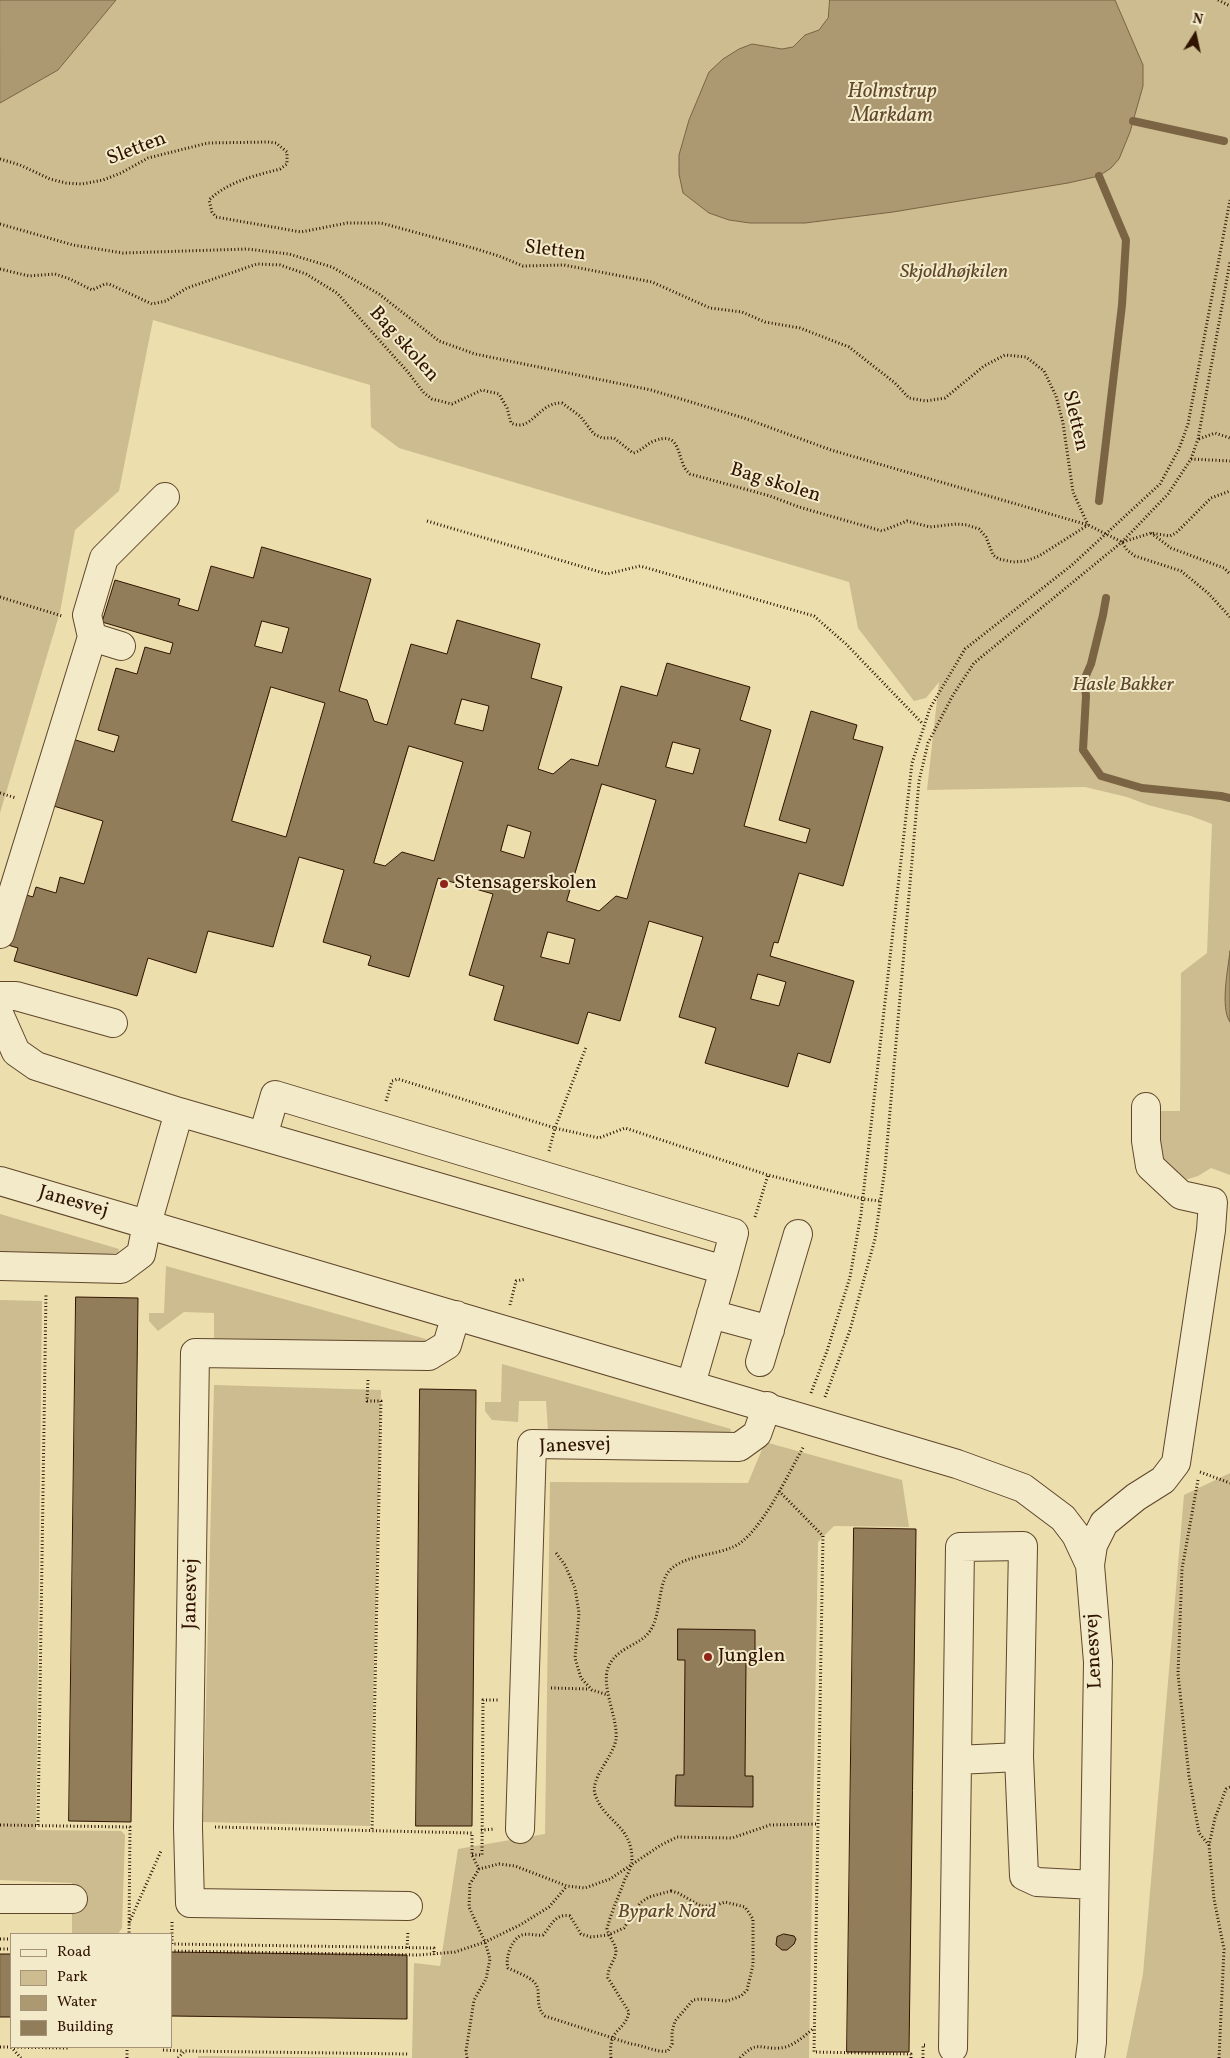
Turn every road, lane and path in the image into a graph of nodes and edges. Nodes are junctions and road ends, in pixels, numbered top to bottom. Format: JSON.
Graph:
{"nodes":[{"id":1,"x":1218,"y":0,"type":"edge"},
{"id":2,"x":1230,"y":6,"type":"edge"},
{"id":3,"x":0,"y":159,"type":"edge"},
{"id":4,"x":1230,"y":200,"type":"edge"},
{"id":5,"x":0,"y":224,"type":"edge"},
{"id":6,"x":1230,"y":262,"type":"edge"},
{"id":7,"x":0,"y":269,"type":"edge"},
{"id":8,"x":1230,"y":438,"type":"edge"},
{"id":9,"x":1198,"y":439,"type":"junction"},
{"id":10,"x":1190,"y":459,"type":"junction"},
{"id":11,"x":1230,"y":461,"type":"edge"},
{"id":12,"x":1230,"y":491,"type":"edge"},
{"id":13,"x":165,"y":497,"type":"dead end"},
{"id":14,"x":427,"y":521,"type":"dead end"},
{"id":15,"x":1088,"y":525,"type":"junction"},
{"id":16,"x":1151,"y":533,"type":"junction"},
{"id":17,"x":1107,"y":534,"type":"junction"},
{"id":18,"x":1122,"y":542,"type":"junction"},
{"id":19,"x":1230,"y":574,"type":"edge"},
{"id":20,"x":0,"y":598,"type":"edge"},
{"id":21,"x":64,"y":617,"type":"dead end"},
{"id":22,"x":1230,"y":617,"type":"edge"},
{"id":23,"x":92,"y":637,"type":"junction"},
{"id":24,"x":121,"y":646,"type":"dead end"},
{"id":25,"x":924,"y":724,"type":"junction"},
{"id":26,"x":0,"y":793,"type":"edge"},
{"id":27,"x":20,"y":799,"type":"dead end"},
{"id":28,"x":0,"y":934,"type":"edge"},
{"id":29,"x":0,"y":996,"type":"edge"},
{"id":30,"x":0,"y":1016,"type":"edge"},
{"id":31,"x":113,"y":1023,"type":"dead end"},
{"id":32,"x":586,"y":1047,"type":"dead end"},
{"id":33,"x":8,"y":1050,"type":"edge"},
{"id":34,"x":1146,"y":1107,"type":"dead end"},
{"id":35,"x":179,"y":1112,"type":"junction"},
{"id":36,"x":379,"y":1126,"type":"junction"},
{"id":37,"x":555,"y":1128,"type":"junction"},
{"id":38,"x":263,"y":1136,"type":"junction"},
{"id":39,"x":542,"y":1175,"type":"junction"},
{"id":40,"x":0,"y":1181,"type":"edge"},
{"id":41,"x":863,"y":1199,"type":"junction"},
{"id":42,"x":880,"y":1201,"type":"junction"},
{"id":43,"x":147,"y":1224,"type":"junction"},
{"id":44,"x":798,"y":1234,"type":"dead end"},
{"id":45,"x":0,"y":1266,"type":"edge"},
{"id":46,"x":724,"y":1270,"type":"junction"},
{"id":47,"x":526,"y":1279,"type":"dead end"},
{"id":48,"x":46,"y":1292,"type":"dead end"},
{"id":49,"x":712,"y":1314,"type":"junction"},
{"id":50,"x":456,"y":1316,"type":"junction"},
{"id":51,"x":504,"y":1330,"type":"junction"},
{"id":52,"x":770,"y":1330,"type":"junction"},
{"id":53,"x":368,"y":1355,"type":"junction"},
{"id":54,"x":760,"y":1362,"type":"dead end"},
{"id":55,"x":691,"y":1384,"type":"junction"},
{"id":56,"x":767,"y":1406,"type":"junction"},
{"id":57,"x":810,"y":1419,"type":"junction"},
{"id":58,"x":1200,"y":1472,"type":"dead end"},
{"id":59,"x":779,"y":1491,"type":"junction"},
{"id":60,"x":529,"y":1533,"type":"junction"},
{"id":61,"x":1090,"y":1565,"type":"junction"},
{"id":62,"x":590,"y":1689,"type":"junction"},
{"id":63,"x":534,"y":1694,"type":"junction"},
{"id":64,"x":608,"y":1695,"type":"junction"},
{"id":65,"x":1019,"y":1757,"type":"junction"},
{"id":66,"x":957,"y":1760,"type":"junction"},
{"id":67,"x":1230,"y":1787,"type":"edge"},
{"id":68,"x":818,"y":1824,"type":"junction"},
{"id":69,"x":0,"y":1825,"type":"edge"},
{"id":70,"x":38,"y":1825,"type":"junction"},
{"id":71,"x":201,"y":1827,"type":"junction"},
{"id":72,"x":520,"y":1829,"type":"dead end"},
{"id":73,"x":372,"y":1831,"type":"junction"},
{"id":74,"x":1209,"y":1845,"type":"junction"},
{"id":75,"x":472,"y":1855,"type":"junction"},
{"id":76,"x":632,"y":1863,"type":"junction"},
{"id":77,"x":479,"y":1869,"type":"junction"},
{"id":78,"x":1094,"y":1884,"type":"junction"},
{"id":79,"x":567,"y":1886,"type":"junction"},
{"id":80,"x":0,"y":1898,"type":"edge"},
{"id":81,"x":73,"y":1899,"type":"dead end"},
{"id":82,"x":408,"y":1906,"type":"dead end"},
{"id":83,"x":129,"y":1923,"type":"junction"},
{"id":84,"x":129,"y":1933,"type":"edge"},
{"id":85,"x":608,"y":1935,"type":"junction"},
{"id":86,"x":485,"y":1942,"type":"junction"},
{"id":87,"x":172,"y":1944,"type":"edge"},
{"id":88,"x":172,"y":1951,"type":"edge"},
{"id":89,"x":434,"y":1955,"type":"junction"},
{"id":90,"x":815,"y":2028,"type":"junction"},
{"id":91,"x":611,"y":2038,"type":"junction"},
{"id":92,"x":12,"y":2048,"type":"edge"},
{"id":93,"x":953,"y":2048,"type":"dead end"},
{"id":94,"x":163,"y":2050,"type":"dead end"},
{"id":95,"x":184,"y":2051,"type":"junction"},
{"id":96,"x":350,"y":2053,"type":"junction"},
{"id":97,"x":408,"y":2054,"type":"dead end"},
{"id":98,"x":21,"y":2058,"type":"edge"},
{"id":99,"x":178,"y":2058,"type":"edge"},
{"id":100,"x":354,"y":2058,"type":"edge"},
{"id":101,"x":468,"y":2058,"type":"edge"},
{"id":102,"x":611,"y":2058,"type":"edge"},
{"id":103,"x":740,"y":2058,"type":"edge"},
{"id":104,"x":911,"y":2058,"type":"edge"},
{"id":105,"x":1090,"y":2058,"type":"edge"},
{"id":106,"x":1219,"y":2058,"type":"edge"}],
"edges":[{"from":1,"to":2,"type":"path"},
{"from":3,"to":15,"type":"path","name":"Sletten"},
{"from":4,"to":17,"type":"path"},
{"from":5,"to":15,"type":"path"},
{"from":6,"to":9,"type":"path"},
{"from":7,"to":15,"type":"path","name":"Bag skolen"},
{"from":8,"to":9,"type":"path"},
{"from":9,"to":10,"type":"path"},
{"from":10,"to":11,"type":"path"},
{"from":10,"to":18,"type":"path"},
{"from":12,"to":16,"type":"path"},
{"from":13,"to":23,"type":"street"},
{"from":14,"to":25,"type":"path"},
{"from":15,"to":17,"type":"path"},
{"from":16,"to":18,"type":"path"},
{"from":16,"to":19,"type":"path"},
{"from":17,"to":18,"type":"path"},
{"from":17,"to":25,"type":"path"},
{"from":18,"to":22,"type":"path"},
{"from":18,"to":42,"type":"path"},
{"from":20,"to":21,"type":"path"},
{"from":23,"to":24,"type":"street"},
{"from":23,"to":28,"type":"street"},
{"from":25,"to":41,"type":"path"},
{"from":26,"to":27,"type":"path"},
{"from":29,"to":31,"type":"street"},
{"from":30,"to":33,"type":"street"},
{"from":32,"to":37,"type":"path"},
{"from":33,"to":35,"type":"street"},
{"from":34,"to":61,"type":"street"},
{"from":35,"to":38,"type":"street"},
{"from":35,"to":43,"type":"street"},
{"from":36,"to":37,"type":"path"},
{"from":36,"to":38,"type":"street"},
{"from":36,"to":39,"type":"street"},
{"from":37,"to":39,"type":"path"},
{"from":37,"to":41,"type":"path"},
{"from":38,"to":46,"type":"street"},
{"from":39,"to":46,"type":"street"},
{"from":40,"to":43,"type":"street","name":"Janesvej"},
{"from":41,"to":42,"type":"path"},
{"from":41,"to":57,"type":"path"},
{"from":42,"to":57,"type":"path"},
{"from":43,"to":45,"type":"street"},
{"from":43,"to":50,"type":"street","name":"Janesvej"},
{"from":44,"to":52,"type":"street"},
{"from":46,"to":49,"type":"street"},
{"from":47,"to":51,"type":"path"},
{"from":48,"to":70,"type":"path"},
{"from":49,"to":52,"type":"street"},
{"from":49,"to":55,"type":"street"},
{"from":50,"to":51,"type":"street","name":"Janesvej"},
{"from":50,"to":53,"type":"street","name":"Janesvej"},
{"from":51,"to":55,"type":"street","name":"Janesvej"},
{"from":52,"to":54,"type":"street"},
{"from":53,"to":71,"type":"street","name":"Janesvej"},
{"from":53,"to":73,"type":"path"},
{"from":55,"to":56,"type":"street","name":"Janesvej"},
{"from":56,"to":57,"type":"street","name":"Janesvej"},
{"from":56,"to":60,"type":"street","name":"Janesvej"},
{"from":57,"to":59,"type":"path"},
{"from":57,"to":61,"type":"street","name":"Lenesvej"},
{"from":58,"to":74,"type":"path"},
{"from":59,"to":64,"type":"path"},
{"from":59,"to":68,"type":"path"},
{"from":60,"to":62,"type":"path"},
{"from":60,"to":63,"type":"street","name":"Janesvej"},
{"from":61,"to":78,"type":"street","name":"Lenesvej"},
{"from":62,"to":63,"type":"path"},
{"from":62,"to":64,"type":"path"},
{"from":63,"to":72,"type":"street","name":"Janesvej"},
{"from":63,"to":75,"type":"path"},
{"from":64,"to":76,"type":"path"},
{"from":65,"to":66,"type":"street"},
{"from":65,"to":66,"type":"street"},
{"from":65,"to":78,"type":"street"},
{"from":66,"to":93,"type":"street"},
{"from":67,"to":74,"type":"path"},
{"from":68,"to":76,"type":"path"},
{"from":68,"to":90,"type":"path"},
{"from":69,"to":70,"type":"path"},
{"from":70,"to":83,"type":"path"},
{"from":71,"to":73,"type":"path"},
{"from":71,"to":82,"type":"street","name":"Janesvej"},
{"from":71,"to":83,"type":"path"},
{"from":73,"to":75,"type":"path"},
{"from":74,"to":106,"type":"path"},
{"from":75,"to":77,"type":"path"},
{"from":76,"to":79,"type":"path"},
{"from":76,"to":85,"type":"path"},
{"from":77,"to":79,"type":"path"},
{"from":77,"to":86,"type":"path"},
{"from":78,"to":105,"type":"street","name":"Lenesvej"},
{"from":79,"to":86,"type":"path"},
{"from":80,"to":81,"type":"street"},
{"from":83,"to":84,"type":"path"},
{"from":85,"to":91,"type":"path"},
{"from":85,"to":91,"type":"path"},
{"from":85,"to":91,"type":"path"},
{"from":86,"to":89,"type":"path"},
{"from":86,"to":101,"type":"path"},
{"from":87,"to":89,"type":"path"},
{"from":88,"to":89,"type":"path"},
{"from":90,"to":103,"type":"path"},
{"from":90,"to":104,"type":"path"},
{"from":91,"to":102,"type":"path"},
{"from":92,"to":98,"type":"path"},
{"from":94,"to":95,"type":"path"},
{"from":95,"to":96,"type":"path"},
{"from":95,"to":99,"type":"path"},
{"from":96,"to":97,"type":"path"},
{"from":96,"to":100,"type":"path"}]}
